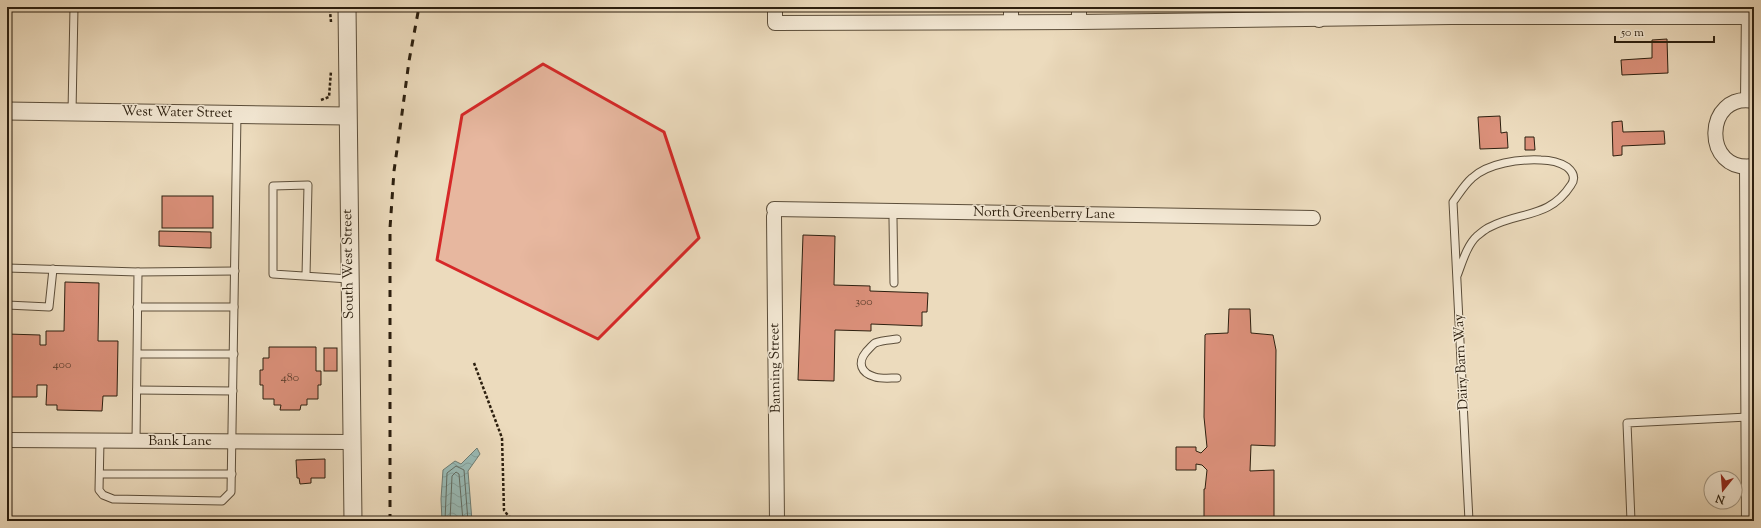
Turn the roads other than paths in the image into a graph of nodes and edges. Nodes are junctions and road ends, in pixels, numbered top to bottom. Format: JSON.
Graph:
{"nodes":[{"id":1,"x":74,"y":7,"type":"edge"},
{"id":2,"x":347,"y":7,"type":"edge"},
{"id":3,"x":775,"y":7,"type":"edge"},
{"id":4,"x":1011,"y":7,"type":"edge"},
{"id":5,"x":1079,"y":7,"type":"edge"},
{"id":6,"x":1613,"y":12,"type":"edge"},
{"id":7,"x":1319,"y":13,"type":"edge"},
{"id":8,"x":1750,"y":14,"type":"edge"},
{"id":9,"x":1011,"y":22,"type":"junction"},
{"id":10,"x":1080,"y":22,"type":"junction"},
{"id":11,"x":1751,"y":101,"type":"edge"},
{"id":12,"x":7,"y":111,"type":"edge"},
{"id":13,"x":72,"y":112,"type":"junction"},
{"id":14,"x":237,"y":114,"type":"junction"},
{"id":15,"x":347,"y":116,"type":"junction"},
{"id":16,"x":1750,"y":167,"type":"edge"},
{"id":17,"x":774,"y":213,"type":"joint"},
{"id":18,"x":1314,"y":218,"type":"dead end"},
{"id":19,"x":893,"y":219,"type":"dead end"},
{"id":20,"x":7,"y":268,"type":"edge"},
{"id":21,"x":53,"y":269,"type":"junction"},
{"id":22,"x":235,"y":271,"type":"junction"},
{"id":23,"x":138,"y":272,"type":"junction"},
{"id":24,"x":306,"y":276,"type":"junction"},
{"id":25,"x":1458,"y":276,"type":"junction"},
{"id":26,"x":350,"y":279,"type":"junction"},
{"id":27,"x":894,"y":282,"type":"dead end"},
{"id":28,"x":7,"y":305,"type":"edge"},
{"id":29,"x":137,"y":307,"type":"junction"},
{"id":30,"x":234,"y":307,"type":"junction"},
{"id":31,"x":897,"y":339,"type":"dead end"},
{"id":32,"x":138,"y":354,"type":"junction"},
{"id":33,"x":234,"y":354,"type":"junction"},
{"id":34,"x":897,"y":378,"type":"dead end"},
{"id":35,"x":137,"y":390,"type":"junction"},
{"id":36,"x":233,"y":391,"type":"junction"},
{"id":37,"x":1748,"y":417,"type":"junction"},
{"id":38,"x":7,"y":440,"type":"edge"},
{"id":39,"x":100,"y":441,"type":"junction"},
{"id":40,"x":136,"y":441,"type":"junction"},
{"id":41,"x":233,"y":442,"type":"junction"},
{"id":42,"x":353,"y":442,"type":"junction"},
{"id":43,"x":100,"y":474,"type":"junction"},
{"id":44,"x":232,"y":474,"type":"junction"},
{"id":45,"x":353,"y":521,"type":"edge"},
{"id":46,"x":777,"y":521,"type":"edge"},
{"id":47,"x":1469,"y":521,"type":"edge"},
{"id":48,"x":1631,"y":521,"type":"edge"},
{"id":49,"x":1749,"y":521,"type":"edge"}],
"edges":[{"from":1,"to":13,"type":"lane"},
{"from":2,"to":15,"type":"street","name":"South West Street"},
{"from":3,"to":9,"type":"street"},
{"from":4,"to":9,"type":"street"},
{"from":5,"to":10,"type":"street"},
{"from":6,"to":7,"type":"street"},
{"from":6,"to":8,"type":"street"},
{"from":7,"to":10,"type":"street"},
{"from":8,"to":11,"type":"street"},
{"from":9,"to":10,"type":"street"},
{"from":11,"to":16,"type":"street"},
{"from":12,"to":13,"type":"street","name":"West Water Street"},
{"from":13,"to":14,"type":"street","name":"West Water Street"},
{"from":14,"to":15,"type":"street","name":"West Water Street"},
{"from":14,"to":22,"type":"lane"},
{"from":15,"to":26,"type":"street","name":"South West Street"},
{"from":16,"to":37,"type":"street"},
{"from":17,"to":18,"type":"street","name":"North Greenberry Lane"},
{"from":17,"to":46,"type":"street","name":"Banning Street"},
{"from":19,"to":27,"type":"lane"},
{"from":20,"to":21,"type":"lane"},
{"from":21,"to":23,"type":"lane"},
{"from":21,"to":28,"type":"lane"},
{"from":22,"to":23,"type":"lane"},
{"from":22,"to":30,"type":"lane"},
{"from":23,"to":29,"type":"lane"},
{"from":24,"to":24,"type":"lane"},
{"from":24,"to":26,"type":"lane"},
{"from":25,"to":25,"type":"lane","name":"Dairy Barn Way"},
{"from":25,"to":47,"type":"lane","name":"Dairy Barn Way"},
{"from":26,"to":42,"type":"street","name":"South West Street"},
{"from":29,"to":30,"type":"lane"},
{"from":29,"to":32,"type":"lane"},
{"from":30,"to":33,"type":"lane"},
{"from":31,"to":34,"type":"lane"},
{"from":32,"to":33,"type":"lane"},
{"from":32,"to":35,"type":"lane"},
{"from":33,"to":36,"type":"lane"},
{"from":35,"to":36,"type":"lane"},
{"from":35,"to":40,"type":"lane"},
{"from":36,"to":41,"type":"lane"},
{"from":37,"to":48,"type":"lane"},
{"from":37,"to":49,"type":"street"},
{"from":38,"to":39,"type":"street","name":"Bank Lane"},
{"from":39,"to":40,"type":"street","name":"Bank Lane"},
{"from":39,"to":43,"type":"lane"},
{"from":40,"to":41,"type":"street","name":"Bank Lane"},
{"from":41,"to":42,"type":"street","name":"Bank Lane"},
{"from":41,"to":44,"type":"lane"},
{"from":42,"to":45,"type":"street","name":"South West Street"},
{"from":43,"to":44,"type":"lane"},
{"from":43,"to":44,"type":"lane"}]}
